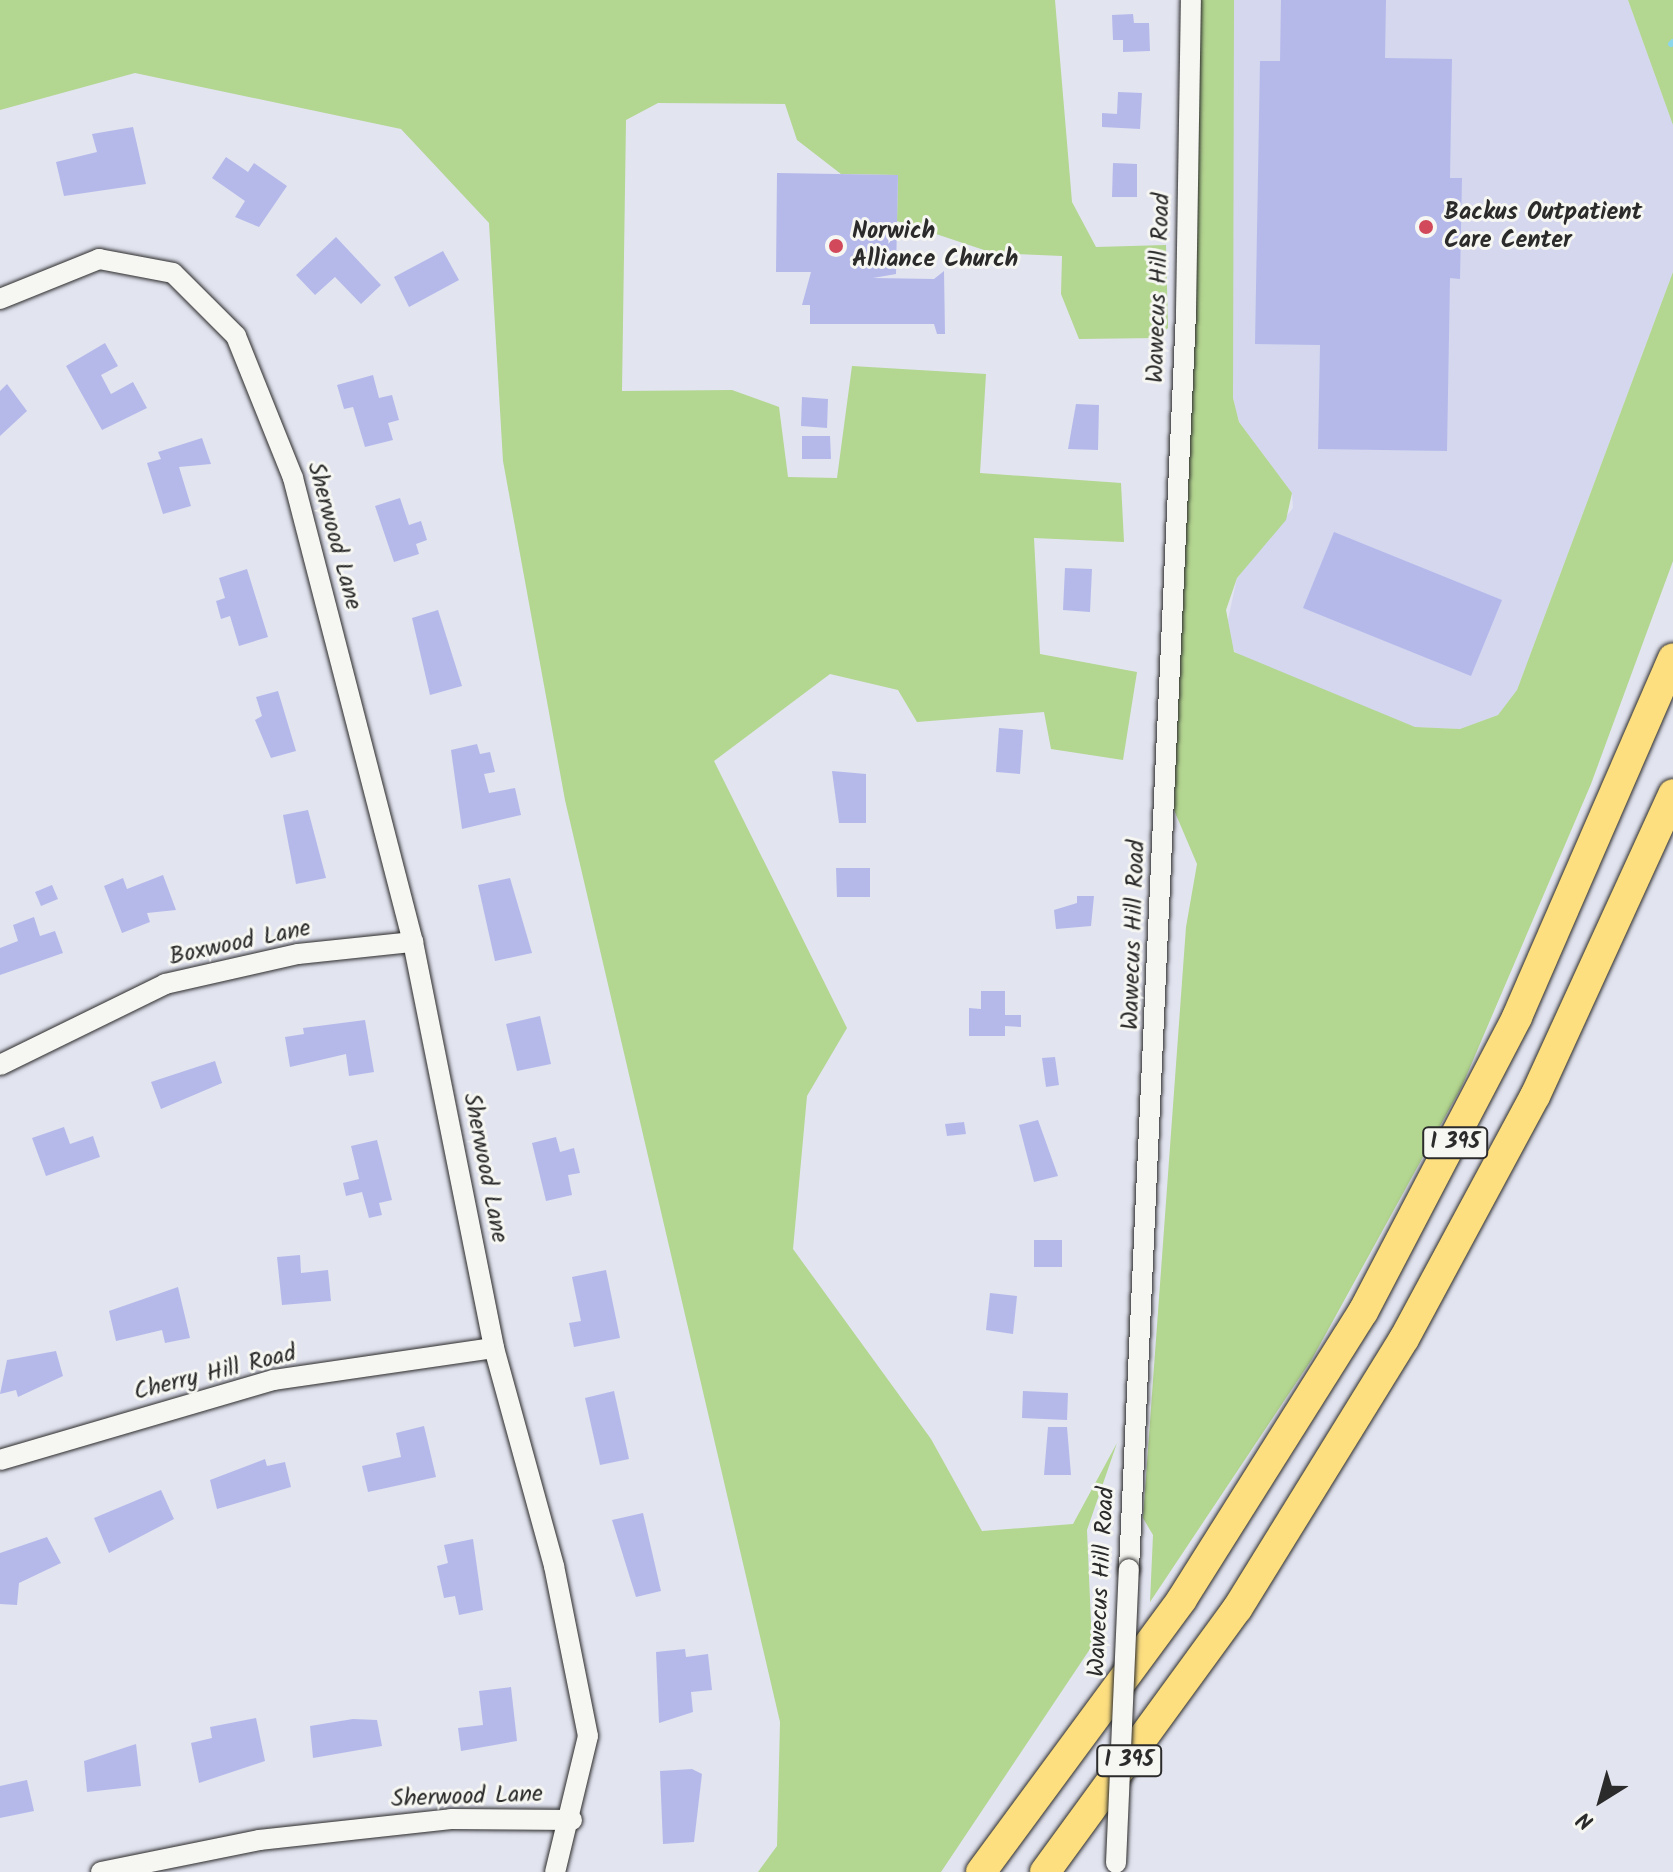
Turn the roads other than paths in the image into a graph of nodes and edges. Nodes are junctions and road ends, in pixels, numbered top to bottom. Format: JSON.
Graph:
{"nodes":[{"id":1,"x":1191,"y":0,"type":"edge"},
{"id":2,"x":0,"y":299,"type":"edge"},
{"id":3,"x":1673,"y":658,"type":"edge"},
{"id":4,"x":1673,"y":794,"type":"edge"},
{"id":5,"x":413,"y":942,"type":"junction"},
{"id":6,"x":0,"y":1065,"type":"edge"},
{"id":7,"x":494,"y":1348,"type":"junction"},
{"id":8,"x":0,"y":1460,"type":"edge"},
{"id":9,"x":572,"y":1820,"type":"junction"},
{"id":10,"x":1115,"y":1868,"type":"edge"},
{"id":11,"x":101,"y":1872,"type":"edge"},
{"id":12,"x":555,"y":1872,"type":"edge"},
{"id":13,"x":981,"y":1872,"type":"edge"},
{"id":14,"x":1045,"y":1872,"type":"edge"}],
"edges":[{"from":1,"to":10,"type":"street","name":"Wawecus Hill Road","bridge":true},
{"from":2,"to":5,"type":"street","name":"Sherwood Lane"},
{"from":3,"to":13,"type":"highway","number":"I 395"},
{"from":4,"to":14,"type":"highway","number":"I 395"},
{"from":5,"to":6,"type":"street","name":"Boxwood Lane"},
{"from":5,"to":7,"type":"street","name":"Sherwood Lane"},
{"from":7,"to":8,"type":"street","name":"Cherry Hill Road"},
{"from":7,"to":9,"type":"street","name":"Sherwood Lane"},
{"from":9,"to":11,"type":"street","name":"Sherwood Lane"},
{"from":9,"to":12,"type":"street"}]}
